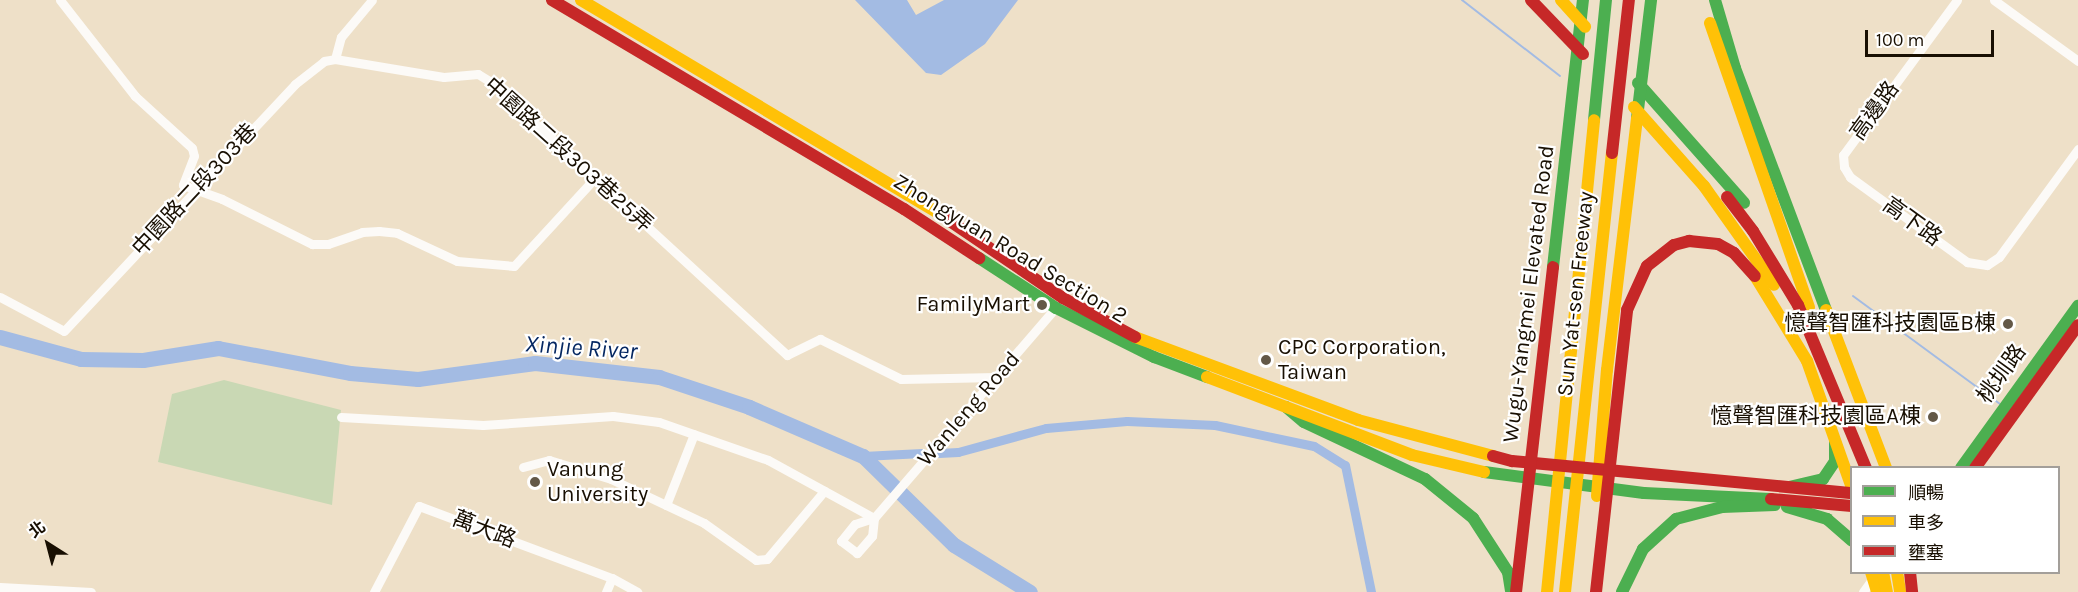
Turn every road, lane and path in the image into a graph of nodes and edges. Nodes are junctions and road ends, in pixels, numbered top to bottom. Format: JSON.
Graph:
{"nodes":[{"id":1,"x":60,"y":0,"type":"edge"},
{"id":2,"x":372,"y":0,"type":"edge"},
{"id":3,"x":552,"y":0,"type":"edge"},
{"id":4,"x":580,"y":0,"type":"edge"},
{"id":5,"x":1531,"y":0,"type":"edge"},
{"id":6,"x":1545,"y":0,"type":"edge"},
{"id":7,"x":1561,"y":0,"type":"edge"},
{"id":8,"x":1583,"y":0,"type":"edge"},
{"id":9,"x":1606,"y":0,"type":"edge"},
{"id":10,"x":1629,"y":0,"type":"edge"},
{"id":11,"x":1651,"y":0,"type":"edge"},
{"id":12,"x":1704,"y":0,"type":"edge"},
{"id":13,"x":1716,"y":0,"type":"edge"},
{"id":14,"x":1957,"y":0,"type":"edge"},
{"id":15,"x":1994,"y":0,"type":"edge"},
{"id":16,"x":1572,"y":29,"type":"junction"},
{"id":17,"x":335,"y":59,"type":"junction"},
{"id":18,"x":2078,"y":61,"type":"edge"},
{"id":19,"x":2078,"y":149,"type":"edge"},
{"id":20,"x":1844,"y":167,"type":"joint"},
{"id":21,"x":595,"y":178,"type":"junction"},
{"id":22,"x":195,"y":189,"type":"junction"},
{"id":23,"x":1780,"y":272,"type":"junction"},
{"id":24,"x":0,"y":297,"type":"edge"},
{"id":25,"x":1060,"y":303,"type":"junction"},
{"id":26,"x":2078,"y":306,"type":"edge"},
{"id":27,"x":2078,"y":326,"type":"edge"},
{"id":28,"x":1839,"y":349,"type":"junction"},
{"id":29,"x":1807,"y":361,"type":"junction"},
{"id":30,"x":996,"y":377,"type":"junction"},
{"id":31,"x":1286,"y":407,"type":"junction"},
{"id":32,"x":341,"y":417,"type":"dead end"},
{"id":33,"x":1831,"y":421,"type":"junction"},
{"id":34,"x":694,"y":434,"type":"junction"},
{"id":35,"x":1856,"y":466,"type":"edge"},
{"id":36,"x":1865,"y":466,"type":"edge"},
{"id":37,"x":1870,"y":466,"type":"edge"},
{"id":38,"x":1885,"y":466,"type":"edge"},
{"id":39,"x":1962,"y":466,"type":"edge"},
{"id":40,"x":1976,"y":466,"type":"edge"},
{"id":41,"x":523,"y":468,"type":"dead end"},
{"id":42,"x":1850,"y":485,"type":"edge"},
{"id":43,"x":1789,"y":487,"type":"junction"},
{"id":44,"x":824,"y":491,"type":"junction"},
{"id":45,"x":1850,"y":493,"type":"edge"},
{"id":46,"x":1751,"y":497,"type":"junction"},
{"id":47,"x":666,"y":505,"type":"junction"},
{"id":48,"x":1775,"y":505,"type":"junction"},
{"id":49,"x":1850,"y":506,"type":"edge"},
{"id":50,"x":1850,"y":541,"type":"edge"},
{"id":51,"x":1876,"y":574,"type":"edge"},
{"id":52,"x":1892,"y":574,"type":"edge"},
{"id":53,"x":1897,"y":574,"type":"edge"},
{"id":54,"x":1910,"y":574,"type":"edge"},
{"id":55,"x":612,"y":578,"type":"junction"},
{"id":56,"x":0,"y":587,"type":"edge"},
{"id":57,"x":91,"y":592,"type":"edge"},
{"id":58,"x":374,"y":592,"type":"edge"},
{"id":59,"x":606,"y":592,"type":"edge"},
{"id":60,"x":638,"y":592,"type":"edge"},
{"id":61,"x":1511,"y":592,"type":"edge"},
{"id":62,"x":1516,"y":592,"type":"edge"},
{"id":63,"x":1547,"y":592,"type":"edge"},
{"id":64,"x":1565,"y":592,"type":"edge"},
{"id":65,"x":1588,"y":592,"type":"edge"},
{"id":66,"x":1596,"y":592,"type":"edge"},
{"id":67,"x":1622,"y":592,"type":"edge"},
{"id":68,"x":1863,"y":592,"type":"edge"},
{"id":69,"x":1876,"y":592,"type":"edge"},
{"id":70,"x":1887,"y":592,"type":"edge"},
{"id":71,"x":1898,"y":592,"type":"edge"},
{"id":72,"x":1912,"y":592,"type":"edge"}],
"edges":[{"from":1,"to":22,"type":"street"},
{"from":2,"to":17,"type":"street"},
{"from":3,"to":25,"type":"main road","name":"Zhongyuan Road Section 2"},
{"from":4,"to":25,"type":"main road","name":"Zhongyuan Road Section 2"},
{"from":5,"to":16,"type":"main road"},
{"from":6,"to":16,"type":"main road"},
{"from":7,"to":16,"type":"main road"},
{"from":8,"to":62,"type":"main road","name":"Wugu-Yangmei Elevated Road"},
{"from":9,"to":63,"type":"main road","name":"Sun Yat-sen Freeway"},
{"from":10,"to":64,"type":"main road","name":"Sun Yat-sen Freeway"},
{"from":11,"to":65,"type":"main road"},
{"from":12,"to":37,"type":"main road"},
{"from":13,"to":28,"type":"main road"},
{"from":14,"to":20,"type":"street","name":"高邊路"},
{"from":15,"to":18,"type":"street"},
{"from":16,"to":23,"type":"main road"},
{"from":16,"to":28,"type":"main road"},
{"from":16,"to":35,"type":"main road"},
{"from":17,"to":21,"type":"street","name":"中園路二段303巷25弄"},
{"from":17,"to":22,"type":"street","name":"中園路二段303巷"},
{"from":19,"to":20,"type":"street","name":"高下路"},
{"from":21,"to":22,"type":"street"},
{"from":21,"to":30,"type":"street","name":"中園路二段303巷25弄"},
{"from":22,"to":24,"type":"street","name":"中園路二段303巷"},
{"from":23,"to":29,"type":"main road"},
{"from":23,"to":36,"type":"main road"},
{"from":25,"to":30,"type":"street","name":"Wanleng Road"},
{"from":25,"to":31,"type":"main road","name":"Zhongyuan Road Section 2"},
{"from":25,"to":43,"type":"main road","name":"Zhongyuan Road Section 2"},
{"from":26,"to":39,"type":"main road","name":"桃圳路"},
{"from":27,"to":40,"type":"main road","name":"桃圳路"},
{"from":28,"to":38,"type":"main road"},
{"from":29,"to":33,"type":"main road"},
{"from":29,"to":66,"type":"main road"},
{"from":30,"to":44,"type":"street","name":"Wanleng Road"},
{"from":31,"to":46,"type":"main road","name":"Zhongyuan Road Section 2"},
{"from":31,"to":61,"type":"main road"},
{"from":32,"to":34,"type":"street"},
{"from":33,"to":42,"type":"main road"},
{"from":33,"to":43,"type":"main road"},
{"from":34,"to":44,"type":"street"},
{"from":34,"to":47,"type":"street"},
{"from":41,"to":47,"type":"street"},
{"from":43,"to":45,"type":"main road"},
{"from":44,"to":47,"type":"street"},
{"from":46,"to":48,"type":"main road"},
{"from":46,"to":49,"type":"main road"},
{"from":48,"to":50,"type":"main road"},
{"from":48,"to":67,"type":"main road"},
{"from":51,"to":68,"type":"street"},
{"from":51,"to":69,"type":"main road"},
{"from":51,"to":70,"type":"main road"},
{"from":52,"to":71,"type":"main road"},
{"from":53,"to":71,"type":"main road"},
{"from":54,"to":72,"type":"main road"},
{"from":55,"to":58,"type":"street","name":"萬大路"},
{"from":55,"to":59,"type":"street"},
{"from":55,"to":60,"type":"street","name":"萬大路"},
{"from":56,"to":57,"type":"street"}]}
